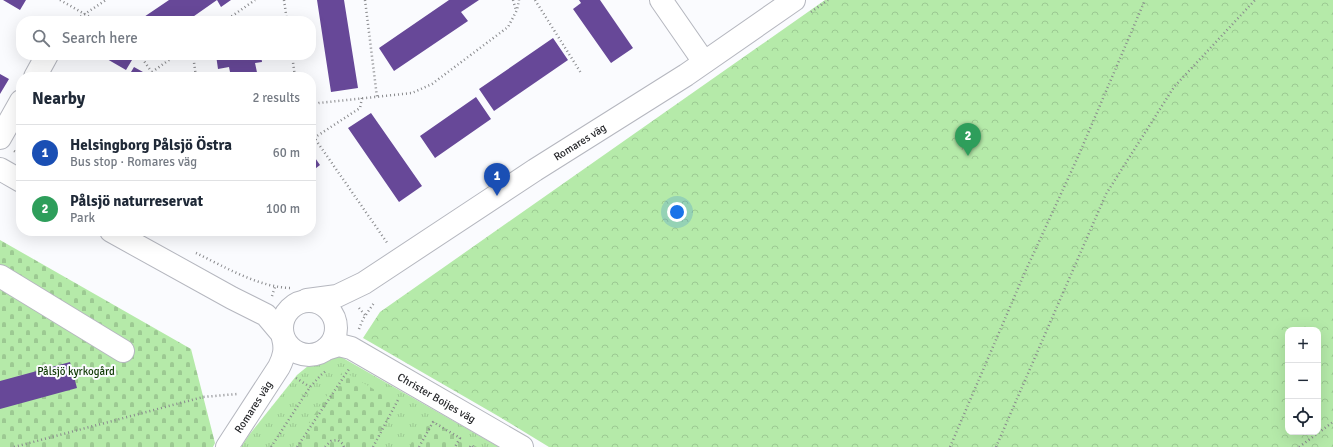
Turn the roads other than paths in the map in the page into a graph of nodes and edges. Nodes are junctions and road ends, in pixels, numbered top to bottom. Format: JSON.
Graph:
{"nodes":[{"id":1,"x":661,"y":0,"type":"edge"},
{"id":2,"x":794,"y":0,"type":"edge"},
{"id":3,"x":44,"y":60,"type":"edge"},
{"id":4,"x":704,"y":62,"type":"junction"},
{"id":5,"x":38,"y":72,"type":"edge"},
{"id":6,"x":16,"y":110,"type":"edge"},
{"id":7,"x":0,"y":138,"type":"edge"},
{"id":8,"x":0,"y":169,"type":"edge"},
{"id":9,"x":16,"y":178,"type":"edge"},
{"id":10,"x":120,"y":236,"type":"edge"},
{"id":11,"x":0,"y":276,"type":"edge"},
{"id":12,"x":364,"y":283,"type":"junction"},
{"id":13,"x":300,"y":297,"type":"junction"},
{"id":14,"x":232,"y":298,"type":"junction"},
{"id":15,"x":282,"y":336,"type":"junction"},
{"id":16,"x":328,"y":342,"type":"junction"},
{"id":17,"x":124,"y":350,"type":"dead end"},
{"id":18,"x":279,"y":368,"type":"junction"},
{"id":19,"x":227,"y":447,"type":"edge"},
{"id":20,"x":522,"y":447,"type":"edge"}],
"edges":[{"from":1,"to":4,"type":"street"},
{"from":2,"to":4,"type":"street","name":"Romares väg"},
{"from":3,"to":5,"type":"street"},
{"from":4,"to":12,"type":"street","name":"Romares väg"},
{"from":6,"to":7,"type":"street"},
{"from":8,"to":9,"type":"street"},
{"from":10,"to":14,"type":"street"},
{"from":11,"to":17,"type":"street"},
{"from":12,"to":13,"type":"street","name":"Romares väg"},
{"from":12,"to":16,"type":"street","name":"Romares väg"},
{"from":13,"to":14,"type":"street"},
{"from":13,"to":15,"type":"street","name":"Romares väg"},
{"from":13,"to":16,"type":"street"},
{"from":14,"to":15,"type":"street"},
{"from":15,"to":16,"type":"street"},
{"from":15,"to":18,"type":"street","name":"Romares väg"},
{"from":16,"to":18,"type":"street","name":"Romares väg"},
{"from":16,"to":20,"type":"street","name":"Christer Boijes väg"},
{"from":18,"to":19,"type":"street","name":"Romares väg"}]}
